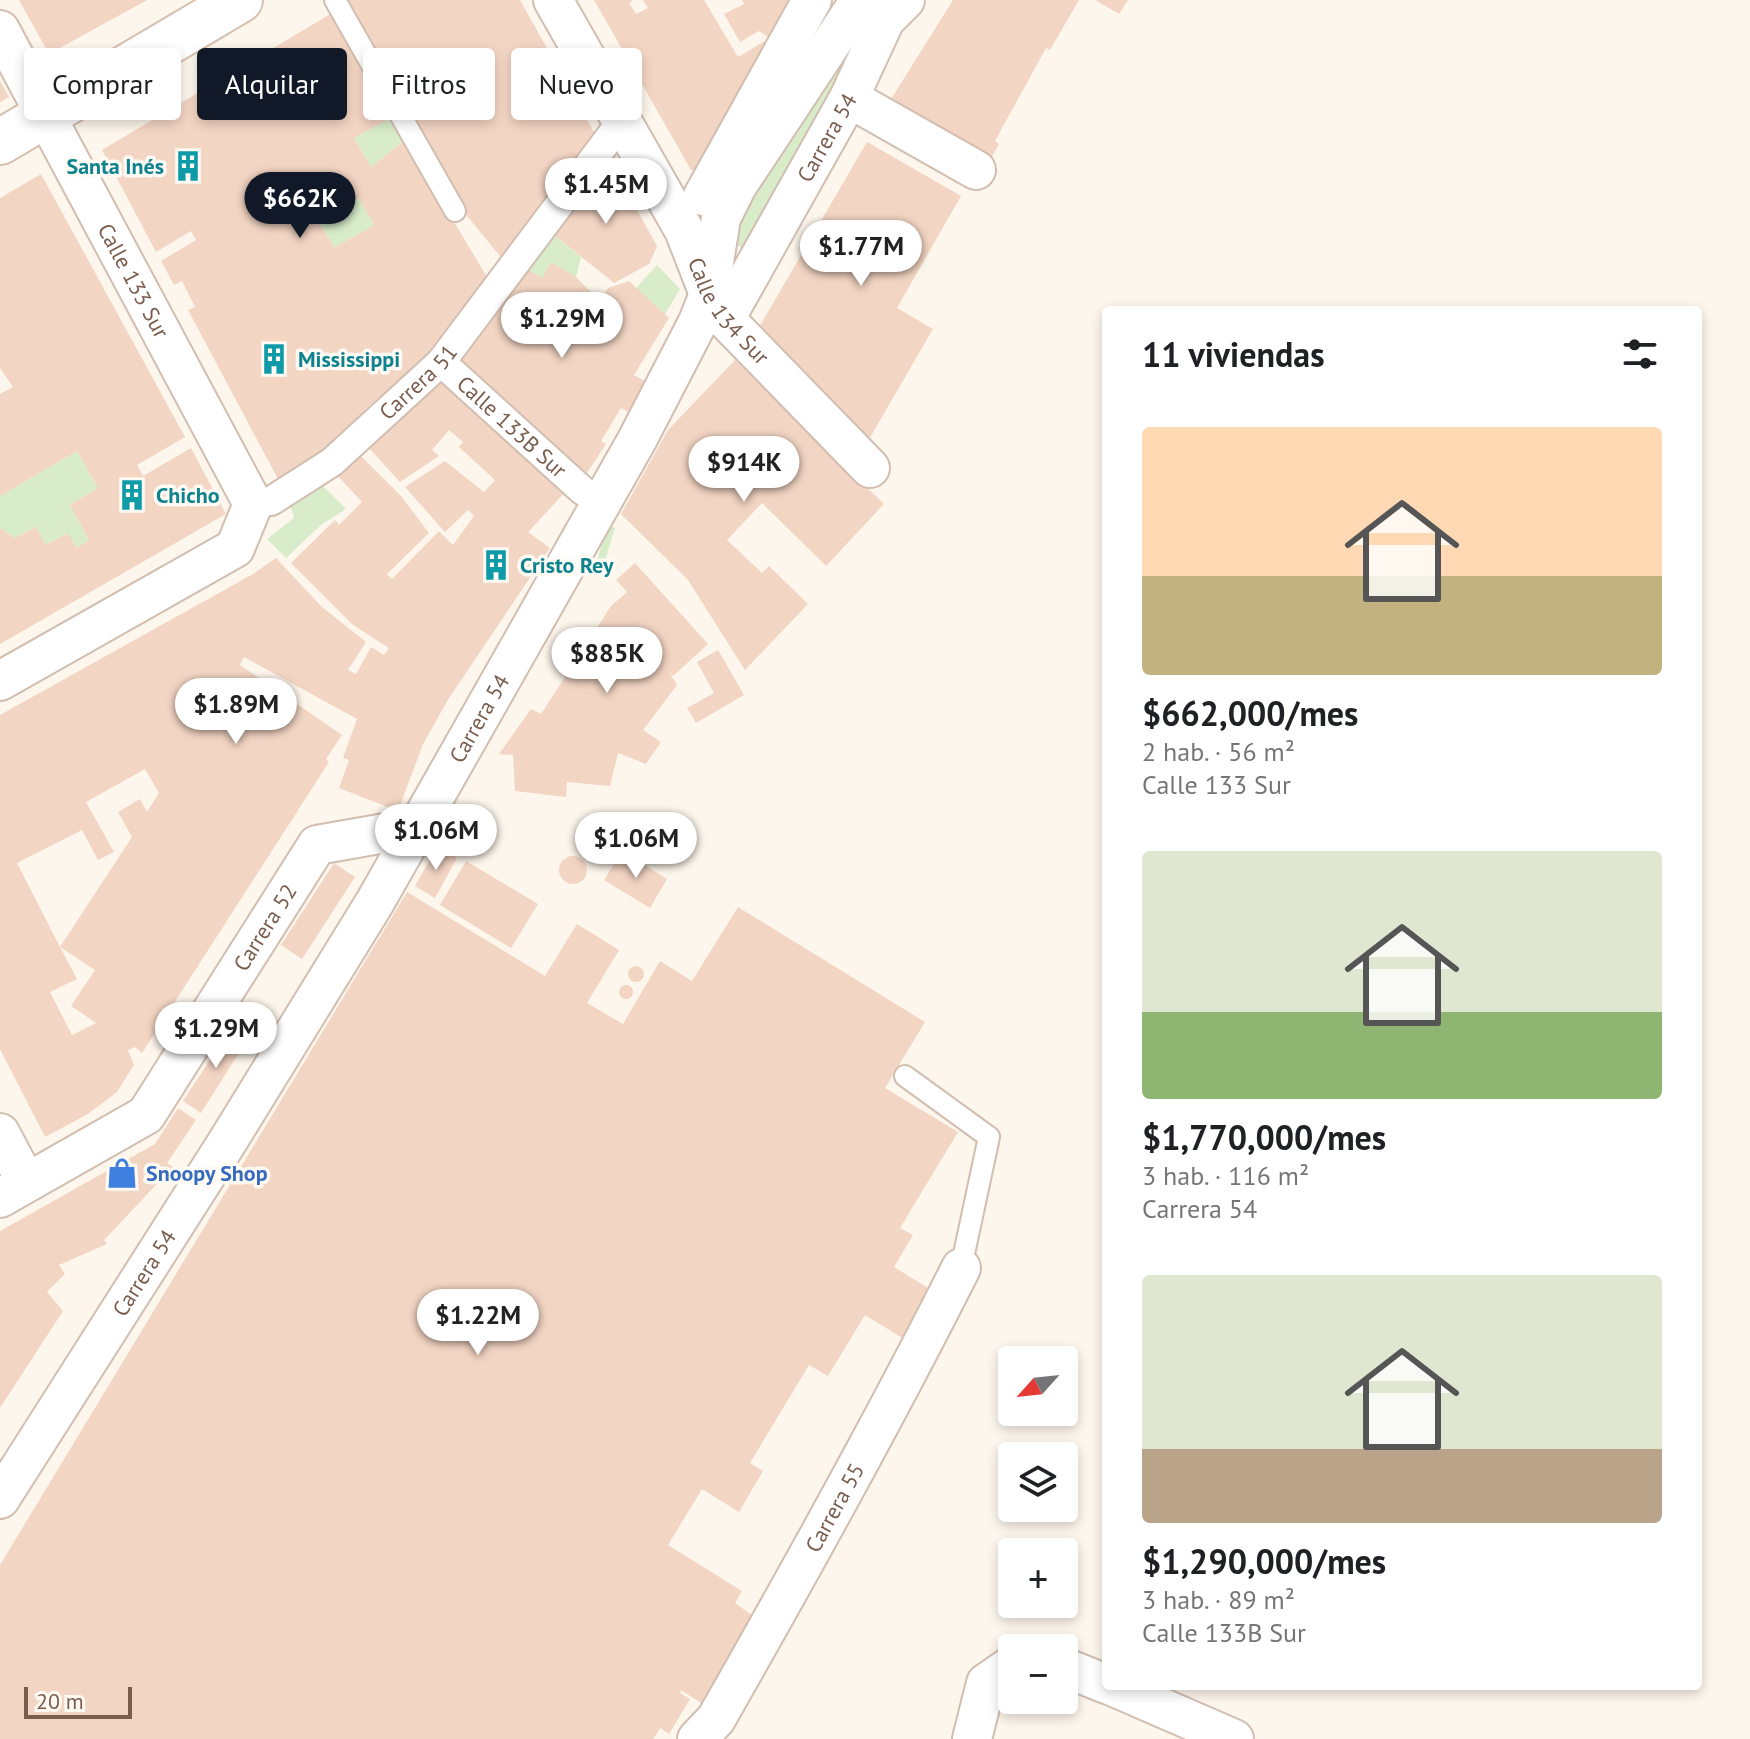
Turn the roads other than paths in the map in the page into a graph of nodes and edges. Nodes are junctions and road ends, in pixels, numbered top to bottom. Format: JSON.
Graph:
{"nodes":[{"id":1,"x":240,"y":0,"type":"edge"},
{"id":2,"x":335,"y":0,"type":"edge"},
{"id":3,"x":553,"y":0,"type":"edge"},
{"id":4,"x":812,"y":0,"type":"edge"},
{"id":5,"x":860,"y":0,"type":"edge"},
{"id":6,"x":905,"y":0,"type":"edge"},
{"id":7,"x":0,"y":30,"type":"edge"},
{"id":8,"x":159,"y":48,"type":"edge"},
{"id":9,"x":24,"y":73,"type":"edge"},
{"id":10,"x":849,"y":98,"type":"junction"},
{"id":11,"x":37,"y":120,"type":"edge"},
{"id":12,"x":50,"y":120,"type":"edge"},
{"id":13,"x":622,"y":121,"type":"junction"},
{"id":14,"x":0,"y":142,"type":"edge"},
{"id":15,"x":976,"y":170,"type":"dead end"},
{"id":16,"x":455,"y":211,"type":"dead end"},
{"id":17,"x":684,"y":230,"type":"junction"},
{"id":18,"x":717,"y":306,"type":"junction"},
{"id":19,"x":441,"y":362,"type":"junction"},
{"id":20,"x":870,"y":468,"type":"dead end"},
{"id":21,"x":583,"y":491,"type":"dead end"},
{"id":22,"x":271,"y":501,"type":"dead end"},
{"id":23,"x":0,"y":681,"type":"edge"},
{"id":24,"x":415,"y":832,"type":"junction"},
{"id":25,"x":905,"y":1076,"type":"dead end"},
{"id":26,"x":0,"y":1133,"type":"edge"},
{"id":27,"x":13,"y":1190,"type":"edge"},
{"id":28,"x":961,"y":1268,"type":"joint"},
{"id":29,"x":0,"y":1499,"type":"edge"},
{"id":30,"x":998,"y":1672,"type":"edge"},
{"id":31,"x":1078,"y":1673,"type":"edge"},
{"id":32,"x":1102,"y":1682,"type":"edge"},
{"id":33,"x":1121,"y":1690,"type":"edge"},
{"id":34,"x":697,"y":1739,"type":"edge"},
{"id":35,"x":972,"y":1739,"type":"edge"},
{"id":36,"x":1234,"y":1739,"type":"edge"}],
"edges":[{"from":1,"to":8,"type":"main road"},
{"from":2,"to":16,"type":"lane"},
{"from":3,"to":13,"type":"street","name":"Calle 134 Sur"},
{"from":4,"to":17,"type":"street"},
{"from":5,"to":18,"type":"street","name":"Carrera 54"},
{"from":6,"to":10,"type":"street","name":"Carrera 54"},
{"from":7,"to":9,"type":"street","name":"Calle 133 Sur"},
{"from":10,"to":15,"type":"street"},
{"from":10,"to":18,"type":"street","name":"Carrera 54"},
{"from":11,"to":14,"type":"main road"},
{"from":12,"to":23,"type":"street","name":"Calle 133 Sur"},
{"from":13,"to":17,"type":"street","name":"Calle 134 Sur"},
{"from":13,"to":19,"type":"street","name":"Carrera 51"},
{"from":17,"to":18,"type":"street","name":"Calle 134 Sur"},
{"from":18,"to":20,"type":"street","name":"Calle 134 Sur"},
{"from":18,"to":24,"type":"street","name":"Carrera 54"},
{"from":19,"to":21,"type":"street","name":"Calle 133B Sur"},
{"from":19,"to":22,"type":"street","name":"Carrera 51"},
{"from":24,"to":27,"type":"street","name":"Carrera 52"},
{"from":24,"to":29,"type":"street","name":"Carrera 54"},
{"from":25,"to":28,"type":"lane"},
{"from":26,"to":27,"type":"street"},
{"from":28,"to":34,"type":"street","name":"Carrera 55"},
{"from":30,"to":35,"type":"street"},
{"from":31,"to":32,"type":"street"},
{"from":33,"to":36,"type":"street"}]}
